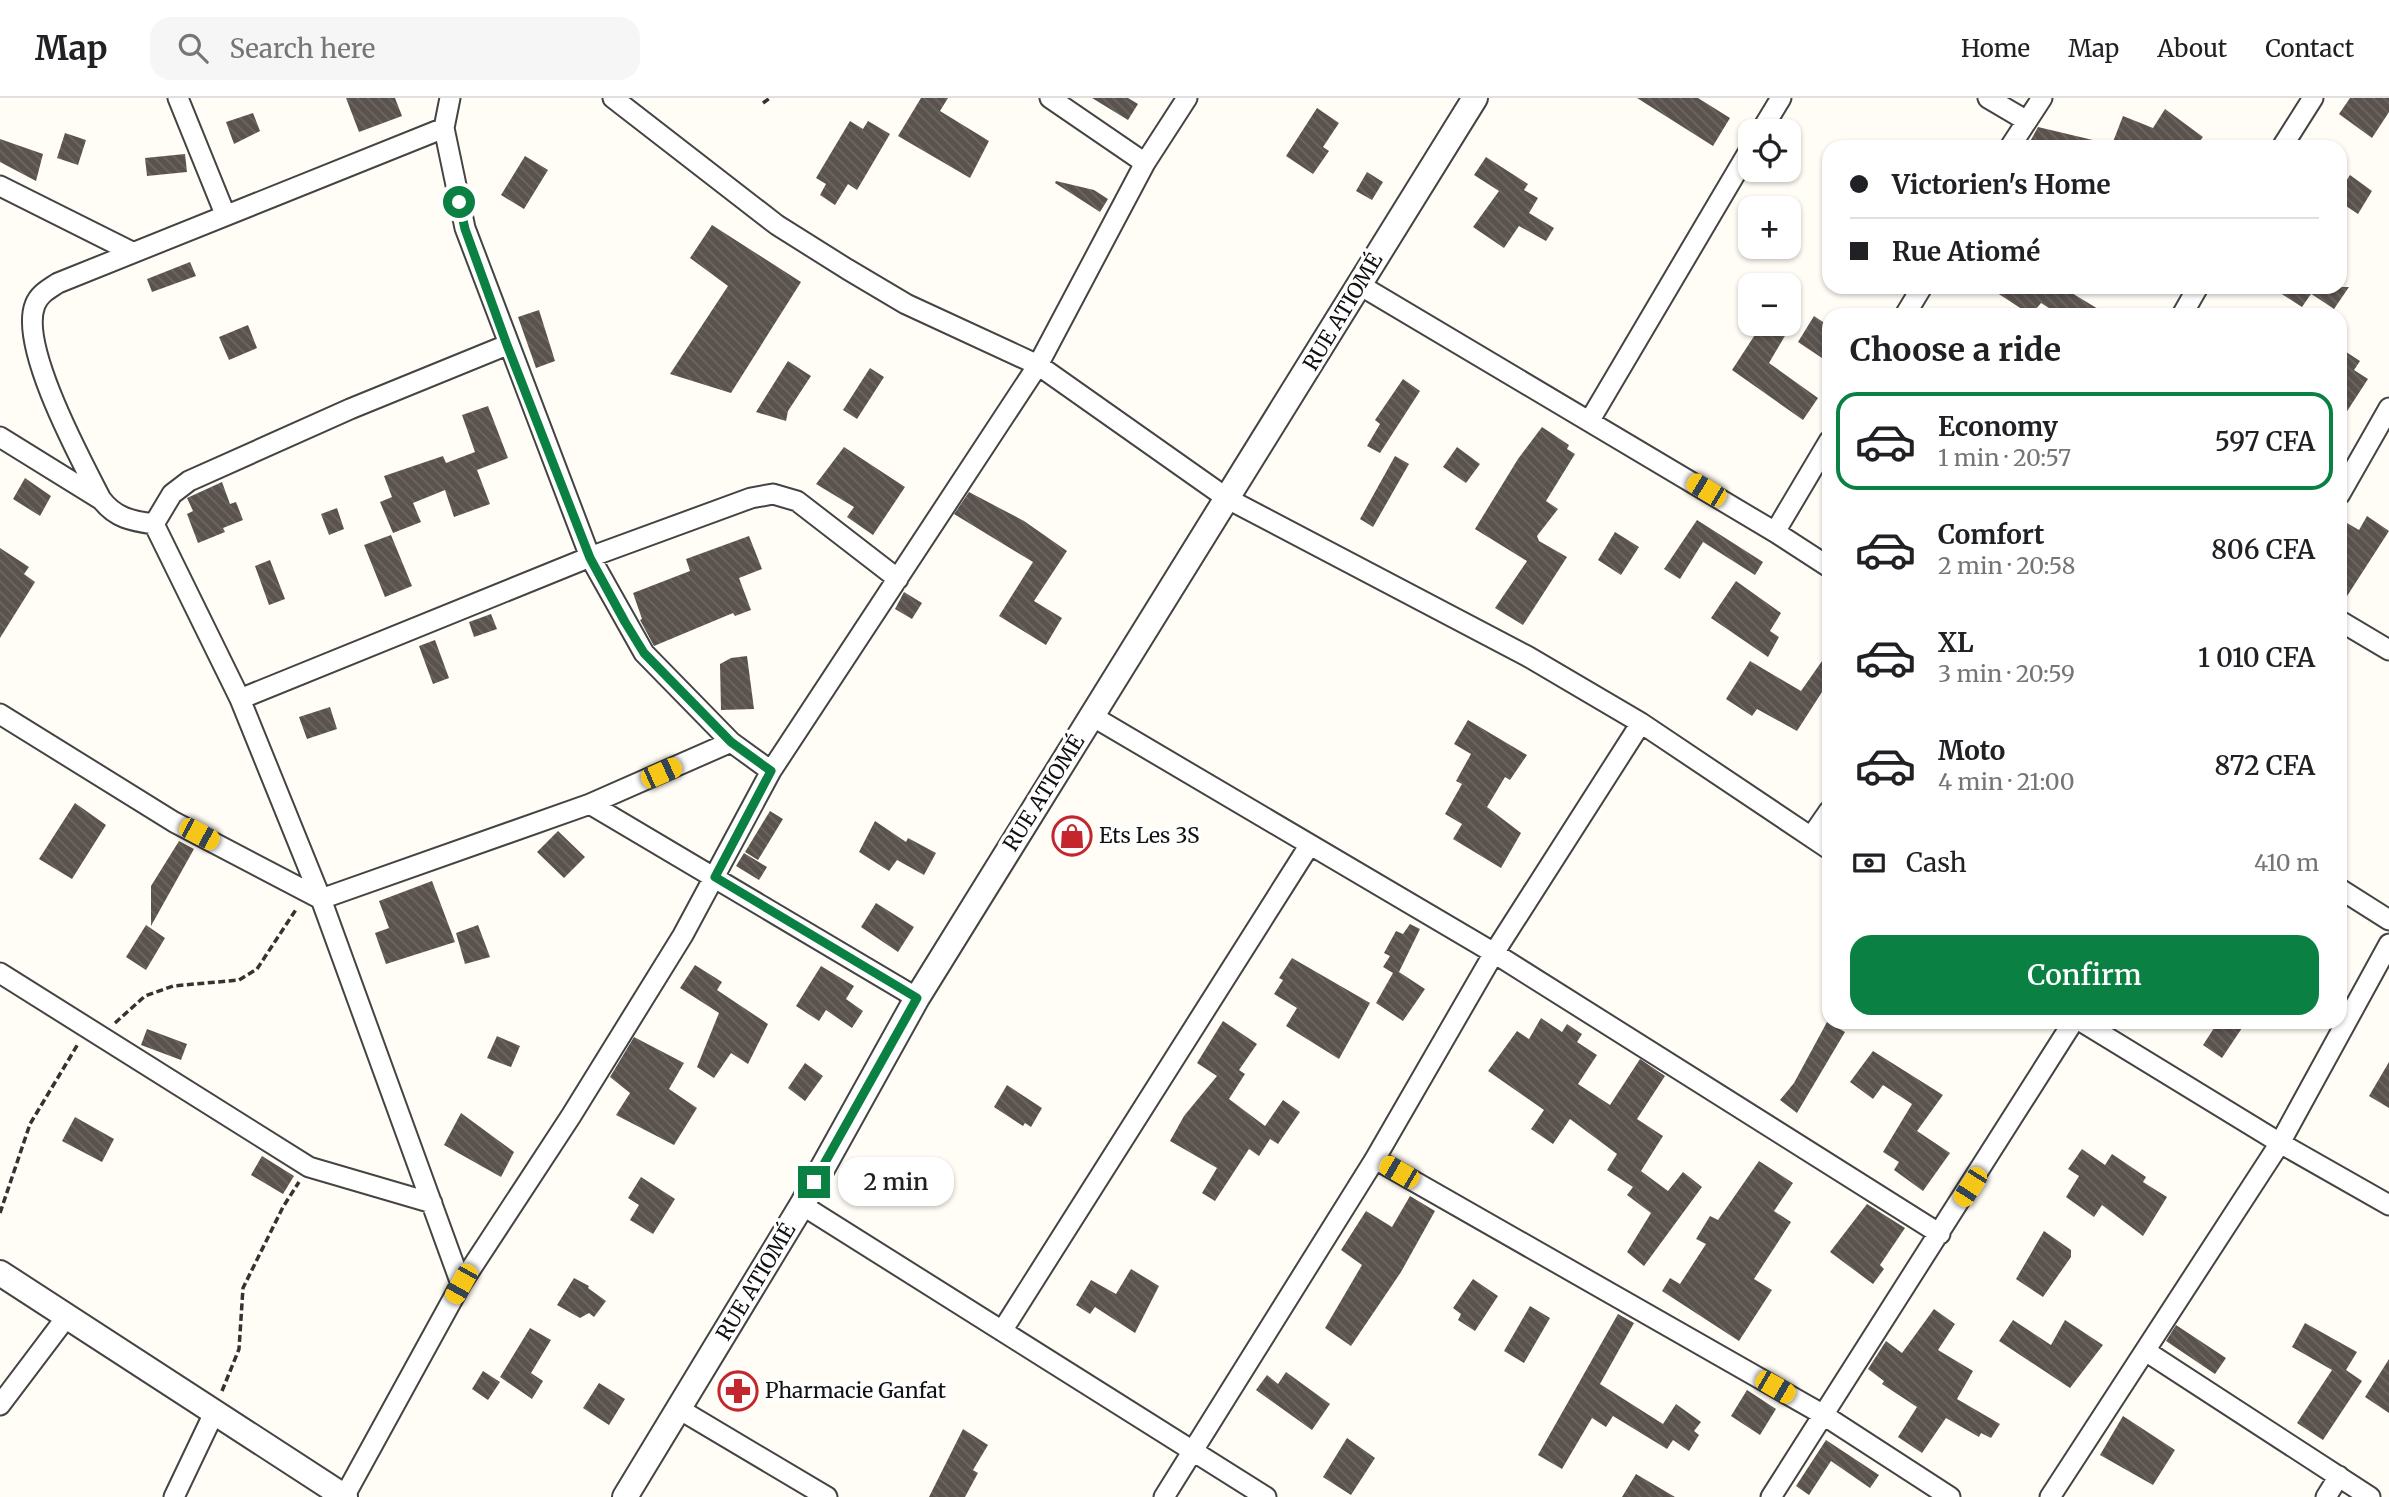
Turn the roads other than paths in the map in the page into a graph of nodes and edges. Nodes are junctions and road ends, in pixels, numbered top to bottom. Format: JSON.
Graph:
{"nodes":[{"id":1,"x":178,"y":98,"type":"edge"},
{"id":2,"x":450,"y":98,"type":"edge"},
{"id":3,"x":613,"y":98,"type":"edge"},
{"id":4,"x":1050,"y":98,"type":"edge"},
{"id":5,"x":1187,"y":98,"type":"edge"},
{"id":6,"x":1475,"y":98,"type":"edge"},
{"id":7,"x":1782,"y":98,"type":"edge"},
{"id":8,"x":1988,"y":98,"type":"edge"},
{"id":9,"x":2042,"y":98,"type":"edge"},
{"id":10,"x":2313,"y":98,"type":"edge"},
{"id":11,"x":1769,"y":119,"type":"edge"},
{"id":12,"x":2027,"y":121,"type":"junction"},
{"id":13,"x":444,"y":128,"type":"junction"},
{"id":14,"x":2015,"y":140,"type":"edge"},
{"id":15,"x":2286,"y":140,"type":"edge"},
{"id":16,"x":1145,"y":163,"type":"junction"},
{"id":17,"x":1738,"y":169,"type":"edge"},
{"id":18,"x":0,"y":186,"type":"edge"},
{"id":19,"x":225,"y":214,"type":"junction"},
{"id":20,"x":132,"y":252,"type":"junction"},
{"id":21,"x":1358,"y":284,"type":"junction"},
{"id":22,"x":507,"y":345,"type":"junction"},
{"id":23,"x":1038,"y":365,"type":"junction"},
{"id":24,"x":2389,"y":408,"type":"edge"},
{"id":25,"x":1590,"y":420,"type":"junction"},
{"id":26,"x":0,"y":437,"type":"edge"},
{"id":27,"x":1822,"y":453,"type":"edge"},
{"id":28,"x":2347,"y":482,"type":"edge"},
{"id":29,"x":100,"y":499,"type":"junction"},
{"id":30,"x":1228,"y":499,"type":"junction"},
{"id":31,"x":154,"y":524,"type":"junction"},
{"id":32,"x":1775,"y":532,"type":"junction"},
{"id":33,"x":590,"y":558,"type":"junction"},
{"id":34,"x":1822,"y":562,"type":"edge"},
{"id":35,"x":898,"y":579,"type":"junction"},
{"id":36,"x":2347,"y":625,"type":"edge"},
{"id":37,"x":2389,"y":650,"type":"edge"},
{"id":38,"x":240,"y":699,"type":"junction"},
{"id":39,"x":0,"y":713,"type":"edge"},
{"id":40,"x":1091,"y":716,"type":"junction"},
{"id":41,"x":1641,"y":723,"type":"junction"},
{"id":42,"x":731,"y":742,"type":"junction"},
{"id":43,"x":771,"y":771,"type":"junction"},
{"id":44,"x":590,"y":804,"type":"junction"},
{"id":45,"x":1822,"y":821,"type":"edge"},
{"id":46,"x":1811,"y":837,"type":"junction"},
{"id":47,"x":1822,"y":844,"type":"edge"},
{"id":48,"x":1309,"y":846,"type":"junction"},
{"id":49,"x":715,"y":877,"type":"junction"},
{"id":50,"x":2347,"y":893,"type":"edge"},
{"id":51,"x":321,"y":899,"type":"junction"},
{"id":52,"x":2389,"y":920,"type":"edge"},
{"id":53,"x":2389,"y":944,"type":"edge"},
{"id":54,"x":1494,"y":953,"type":"junction"},
{"id":55,"x":0,"y":974,"type":"edge"},
{"id":56,"x":917,"y":998,"type":"junction"},
{"id":57,"x":2347,"y":1021,"type":"edge"},
{"id":58,"x":2069,"y":1029,"type":"edge"},
{"id":59,"x":2093,"y":1029,"type":"edge"},
{"id":60,"x":2342,"y":1029,"type":"edge"},
{"id":61,"x":2280,"y":1143,"type":"junction"},
{"id":62,"x":1375,"y":1159,"type":"junction"},
{"id":63,"x":432,"y":1203,"type":"junction"},
{"id":64,"x":802,"y":1205,"type":"junction"},
{"id":65,"x":2389,"y":1205,"type":"edge"},
{"id":66,"x":1940,"y":1234,"type":"junction"},
{"id":67,"x":0,"y":1273,"type":"edge"},
{"id":68,"x":461,"y":1284,"type":"junction"},
{"id":69,"x":68,"y":1315,"type":"junction"},
{"id":70,"x":1002,"y":1331,"type":"junction"},
{"id":71,"x":2147,"y":1352,"type":"junction"},
{"id":72,"x":0,"y":1405,"type":"edge"},
{"id":73,"x":679,"y":1409,"type":"junction"},
{"id":74,"x":214,"y":1413,"type":"junction"},
{"id":75,"x":1822,"y":1414,"type":"junction"},
{"id":76,"x":1191,"y":1452,"type":"junction"},
{"id":77,"x":2339,"y":1476,"type":"junction"},
{"id":78,"x":174,"y":1497,"type":"edge"},
{"id":79,"x":345,"y":1497,"type":"edge"},
{"id":80,"x":625,"y":1497,"type":"edge"},
{"id":81,"x":827,"y":1497,"type":"edge"},
{"id":82,"x":1164,"y":1497,"type":"edge"},
{"id":83,"x":1266,"y":1497,"type":"edge"},
{"id":84,"x":1772,"y":1497,"type":"edge"},
{"id":85,"x":1950,"y":1497,"type":"edge"},
{"id":86,"x":2050,"y":1497,"type":"edge"},
{"id":87,"x":2326,"y":1497,"type":"edge"},
{"id":88,"x":2370,"y":1497,"type":"edge"}],
"edges":[{"from":1,"to":19,"type":"street"},
{"from":2,"to":13,"type":"street"},
{"from":3,"to":23,"type":"street"},
{"from":4,"to":16,"type":"street"},
{"from":5,"to":16,"type":"street"},
{"from":6,"to":21,"type":"street","name":"RUE ATIOMÉ"},
{"from":7,"to":11,"type":"street"},
{"from":8,"to":12,"type":"street"},
{"from":9,"to":12,"type":"street"},
{"from":10,"to":15,"type":"street"},
{"from":12,"to":14,"type":"street"},
{"from":13,"to":19,"type":"street"},
{"from":13,"to":22,"type":"street"},
{"from":16,"to":23,"type":"street"},
{"from":17,"to":25,"type":"street"},
{"from":18,"to":20,"type":"street"},
{"from":19,"to":20,"type":"street"},
{"from":20,"to":29,"type":"street"},
{"from":21,"to":25,"type":"street"},
{"from":21,"to":30,"type":"street","name":"RUE ATIOMÉ"},
{"from":22,"to":31,"type":"street"},
{"from":22,"to":33,"type":"street"},
{"from":23,"to":30,"type":"street"},
{"from":23,"to":35,"type":"street"},
{"from":24,"to":28,"type":"street"},
{"from":25,"to":32,"type":"street"},
{"from":26,"to":29,"type":"street"},
{"from":27,"to":32,"type":"street"},
{"from":29,"to":31,"type":"street"},
{"from":30,"to":40,"type":"street","name":"RUE ATIOMÉ"},
{"from":30,"to":41,"type":"street"},
{"from":31,"to":38,"type":"street"},
{"from":32,"to":34,"type":"street"},
{"from":33,"to":35,"type":"street"},
{"from":33,"to":38,"type":"street"},
{"from":33,"to":42,"type":"street"},
{"from":35,"to":43,"type":"street"},
{"from":36,"to":37,"type":"street"},
{"from":38,"to":51,"type":"street"},
{"from":39,"to":51,"type":"street"},
{"from":40,"to":48,"type":"street"},
{"from":40,"to":56,"type":"street","name":"RUE ATIOMÉ"},
{"from":41,"to":46,"type":"street"},
{"from":41,"to":54,"type":"street"},
{"from":42,"to":43,"type":"street"},
{"from":42,"to":44,"type":"street"},
{"from":43,"to":49,"type":"street"},
{"from":44,"to":49,"type":"street"},
{"from":44,"to":51,"type":"street"},
{"from":45,"to":46,"type":"street"},
{"from":46,"to":47,"type":"street"},
{"from":48,"to":54,"type":"street"},
{"from":48,"to":70,"type":"street"},
{"from":49,"to":56,"type":"street"},
{"from":49,"to":68,"type":"street"},
{"from":50,"to":52,"type":"street"},
{"from":51,"to":63,"type":"street"},
{"from":53,"to":57,"type":"street"},
{"from":54,"to":62,"type":"street"},
{"from":54,"to":66,"type":"street"},
{"from":55,"to":63,"type":"street"},
{"from":56,"to":64,"type":"street","name":"RUE ATIOMÉ"},
{"from":58,"to":66,"type":"street"},
{"from":59,"to":61,"type":"street"},
{"from":60,"to":61,"type":"street"},
{"from":61,"to":65,"type":"street"},
{"from":61,"to":71,"type":"street"},
{"from":62,"to":75,"type":"street"},
{"from":62,"to":76,"type":"street"},
{"from":63,"to":68,"type":"street"},
{"from":64,"to":70,"type":"street"},
{"from":64,"to":73,"type":"street","name":"RUE ATIOMÉ"},
{"from":66,"to":75,"type":"street"},
{"from":67,"to":69,"type":"street"},
{"from":68,"to":79,"type":"street"},
{"from":69,"to":72,"type":"street"},
{"from":69,"to":74,"type":"street"},
{"from":70,"to":76,"type":"street"},
{"from":71,"to":77,"type":"street"},
{"from":71,"to":86,"type":"street"},
{"from":73,"to":80,"type":"street","name":"RUE ATIOMÉ"},
{"from":73,"to":81,"type":"street"},
{"from":74,"to":78,"type":"street"},
{"from":74,"to":79,"type":"street"},
{"from":75,"to":84,"type":"street"},
{"from":75,"to":85,"type":"street"},
{"from":76,"to":82,"type":"street"},
{"from":76,"to":83,"type":"street"},
{"from":77,"to":87,"type":"street"},
{"from":77,"to":88,"type":"street"}]}
